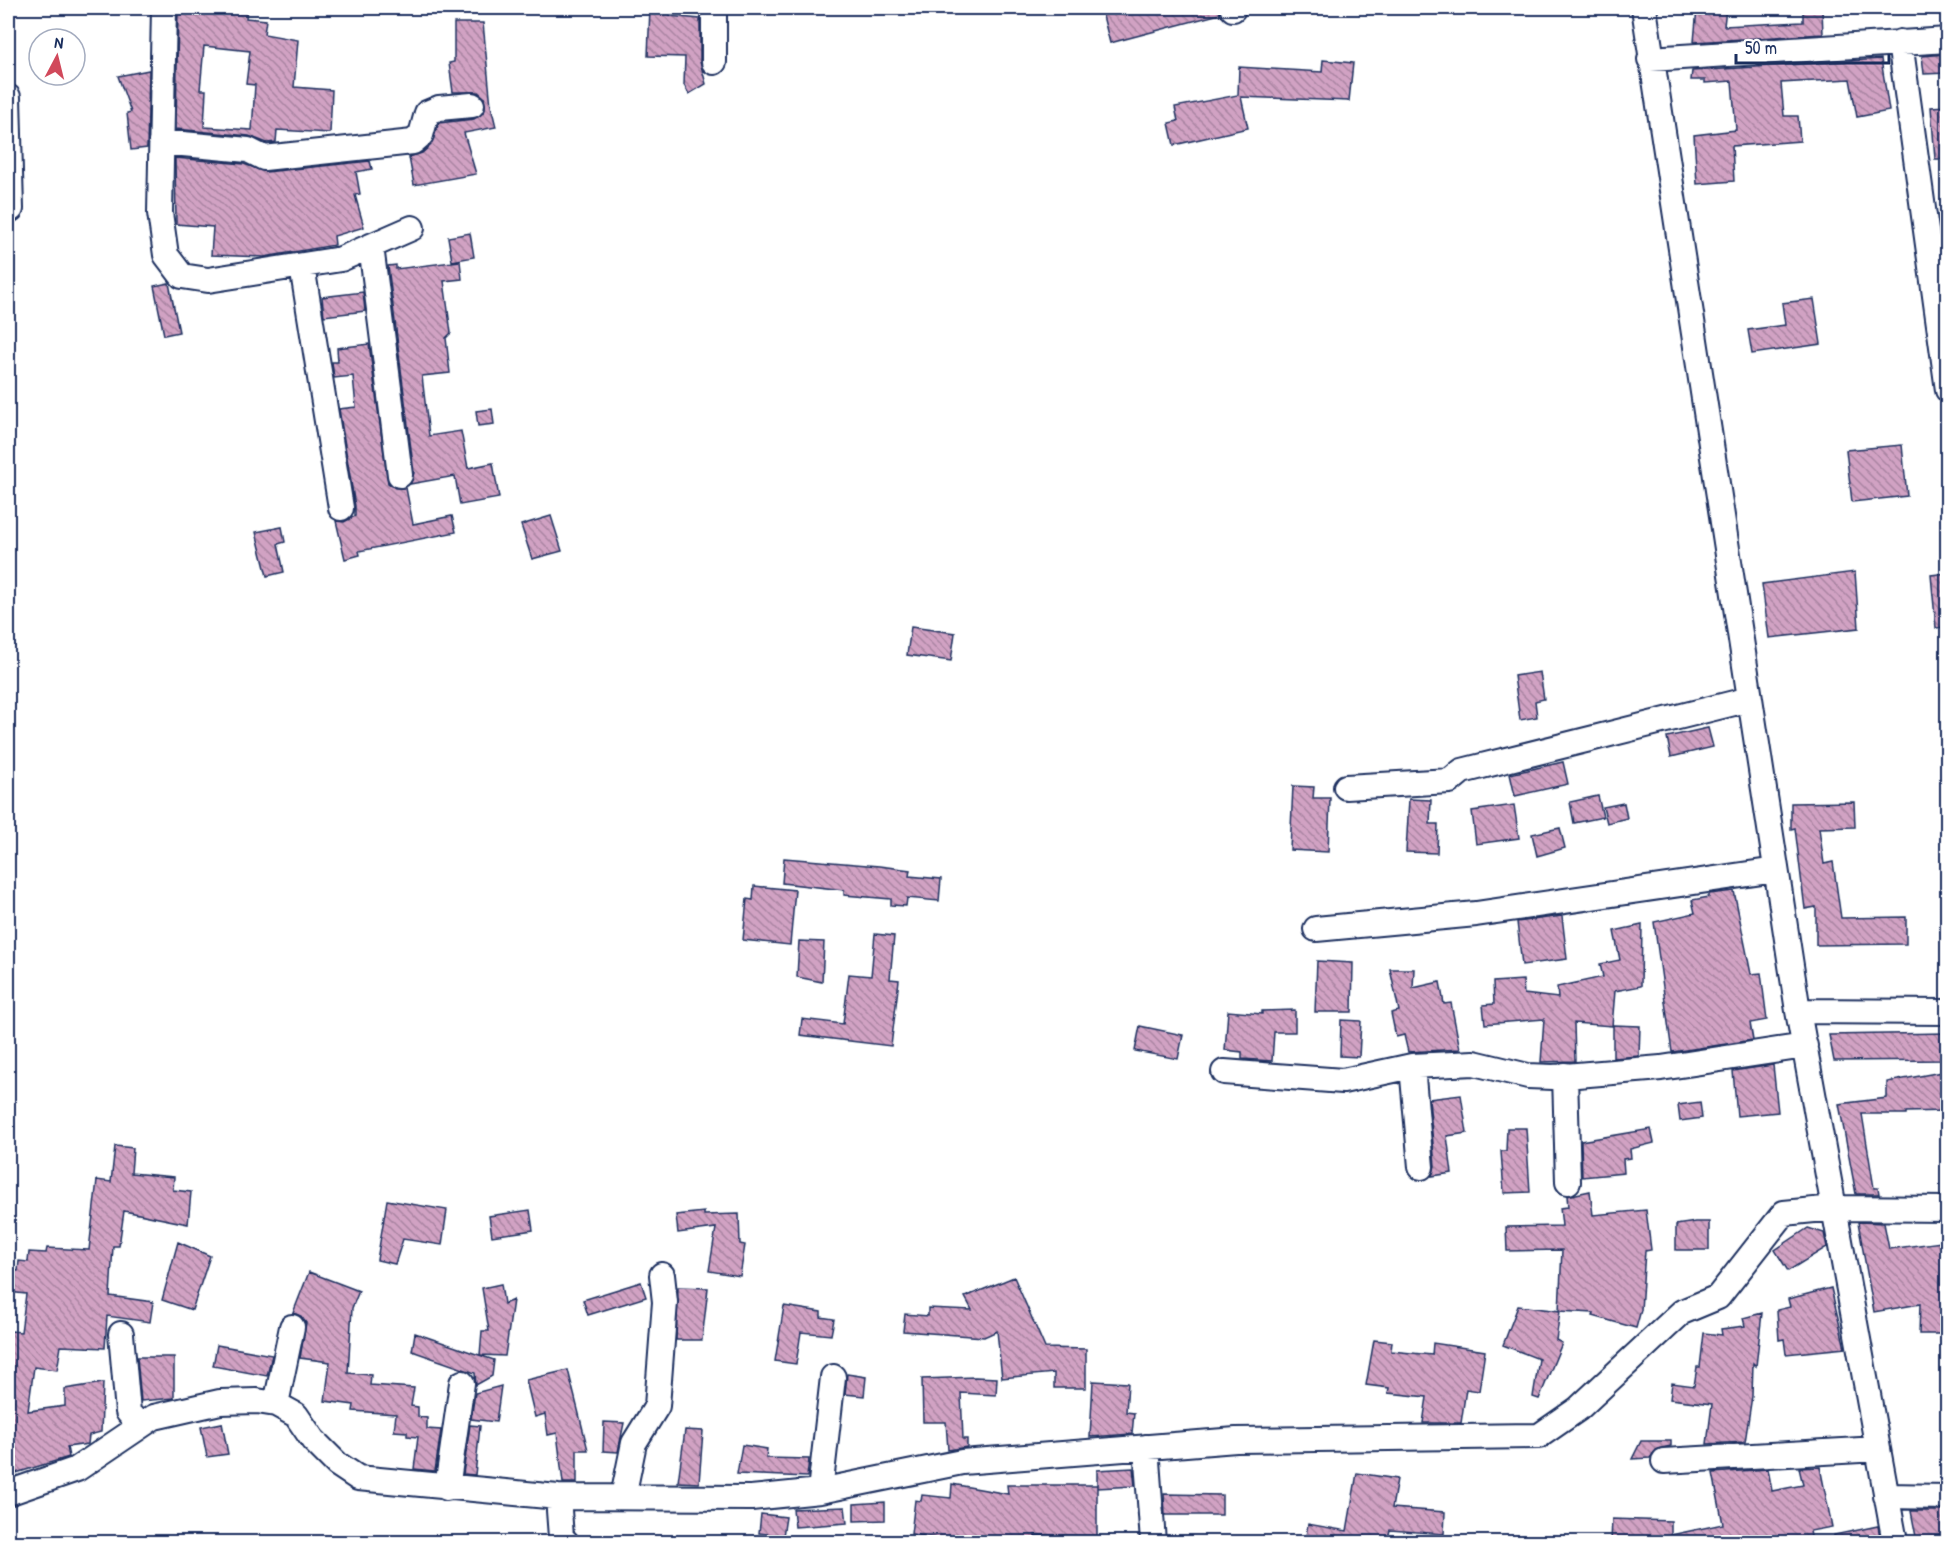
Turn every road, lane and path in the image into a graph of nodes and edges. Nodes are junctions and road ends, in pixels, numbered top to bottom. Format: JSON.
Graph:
{"nodes":[{"id":1,"x":164,"y":8,"type":"edge"},
{"id":2,"x":714,"y":8,"type":"edge"},
{"id":3,"x":1644,"y":8,"type":"edge"},
{"id":4,"x":1947,"y":40,"type":"edge"},
{"id":5,"x":1900,"y":42,"type":"junction"},
{"id":6,"x":1650,"y":59,"type":"junction"},
{"id":7,"x":714,"y":62,"type":"dead end"},
{"id":8,"x":8,"y":97,"type":"edge"},
{"id":9,"x":472,"y":105,"type":"dead end"},
{"id":10,"x":162,"y":142,"type":"junction"},
{"id":11,"x":11,"y":209,"type":"dead end"},
{"id":12,"x":412,"y":228,"type":"dead end"},
{"id":13,"x":371,"y":246,"type":"junction"},
{"id":14,"x":302,"y":266,"type":"junction"},
{"id":15,"x":1941,"y":289,"type":"edge"},
{"id":16,"x":1947,"y":390,"type":"edge"},
{"id":17,"x":400,"y":475,"type":"dead end"},
{"id":18,"x":341,"y":508,"type":"dead end"},
{"id":19,"x":1749,"y":699,"type":"junction"},
{"id":20,"x":1346,"y":788,"type":"dead end"},
{"id":21,"x":1776,"y":870,"type":"junction"},
{"id":22,"x":1316,"y":929,"type":"dead end"},
{"id":23,"x":1798,"y":1011,"type":"junction"},
{"id":24,"x":1947,"y":1012,"type":"edge"},
{"id":25,"x":1805,"y":1046,"type":"junction"},
{"id":26,"x":1412,"y":1066,"type":"junction"},
{"id":27,"x":1224,"y":1072,"type":"dead end"},
{"id":28,"x":1565,"y":1075,"type":"junction"},
{"id":29,"x":1421,"y":1167,"type":"dead end"},
{"id":30,"x":1568,"y":1182,"type":"dead end"},
{"id":31,"x":1834,"y":1208,"type":"junction"},
{"id":32,"x":1947,"y":1209,"type":"edge"},
{"id":33,"x":663,"y":1275,"type":"dead end"},
{"id":34,"x":292,"y":1327,"type":"dead end"},
{"id":35,"x":121,"y":1334,"type":"dead end"},
{"id":36,"x":833,"y":1377,"type":"dead end"},
{"id":37,"x":462,"y":1383,"type":"dead end"},
{"id":38,"x":276,"y":1404,"type":"junction"},
{"id":39,"x":140,"y":1426,"type":"junction"},
{"id":40,"x":1146,"y":1448,"type":"junction"},
{"id":41,"x":1878,"y":1449,"type":"junction"},
{"id":42,"x":1664,"y":1461,"type":"dead end"},
{"id":43,"x":447,"y":1488,"type":"junction"},
{"id":44,"x":820,"y":1491,"type":"junction"},
{"id":45,"x":8,"y":1493,"type":"edge"},
{"id":46,"x":1886,"y":1496,"type":"junction"},
{"id":47,"x":558,"y":1497,"type":"junction"},
{"id":48,"x":623,"y":1497,"type":"junction"},
{"id":49,"x":1947,"y":1497,"type":"edge"},
{"id":50,"x":564,"y":1542,"type":"edge"},
{"id":51,"x":1153,"y":1542,"type":"edge"},
{"id":52,"x":1895,"y":1542,"type":"edge"}],
"edges":[{"from":1,"to":10,"type":"street"},
{"from":2,"to":7,"type":"street"},
{"from":3,"to":6,"type":"street"},
{"from":4,"to":5,"type":"street"},
{"from":5,"to":6,"type":"street"},
{"from":5,"to":15,"type":"street"},
{"from":6,"to":19,"type":"street"},
{"from":8,"to":11,"type":"street"},
{"from":9,"to":10,"type":"street"},
{"from":10,"to":14,"type":"street"},
{"from":12,"to":13,"type":"street"},
{"from":13,"to":14,"type":"street"},
{"from":13,"to":17,"type":"street"},
{"from":14,"to":18,"type":"street"},
{"from":15,"to":16,"type":"street"},
{"from":19,"to":20,"type":"street"},
{"from":19,"to":21,"type":"street"},
{"from":21,"to":22,"type":"street"},
{"from":21,"to":23,"type":"street"},
{"from":23,"to":24,"type":"street"},
{"from":23,"to":25,"type":"street"},
{"from":25,"to":28,"type":"street"},
{"from":25,"to":31,"type":"street"},
{"from":26,"to":27,"type":"street"},
{"from":26,"to":28,"type":"street"},
{"from":26,"to":29,"type":"street"},
{"from":28,"to":30,"type":"street"},
{"from":31,"to":32,"type":"street"},
{"from":31,"to":40,"type":"street"},
{"from":31,"to":41,"type":"street"},
{"from":33,"to":48,"type":"street"},
{"from":34,"to":38,"type":"street"},
{"from":35,"to":39,"type":"street"},
{"from":36,"to":44,"type":"street"},
{"from":37,"to":43,"type":"street"},
{"from":38,"to":39,"type":"street"},
{"from":38,"to":43,"type":"street"},
{"from":39,"to":45,"type":"street"},
{"from":40,"to":44,"type":"street"},
{"from":40,"to":51,"type":"street"},
{"from":41,"to":42,"type":"street"},
{"from":41,"to":46,"type":"street"},
{"from":43,"to":47,"type":"street"},
{"from":44,"to":48,"type":"street"},
{"from":46,"to":49,"type":"street"},
{"from":46,"to":52,"type":"street"},
{"from":47,"to":48,"type":"street"},
{"from":47,"to":50,"type":"street"}]}
